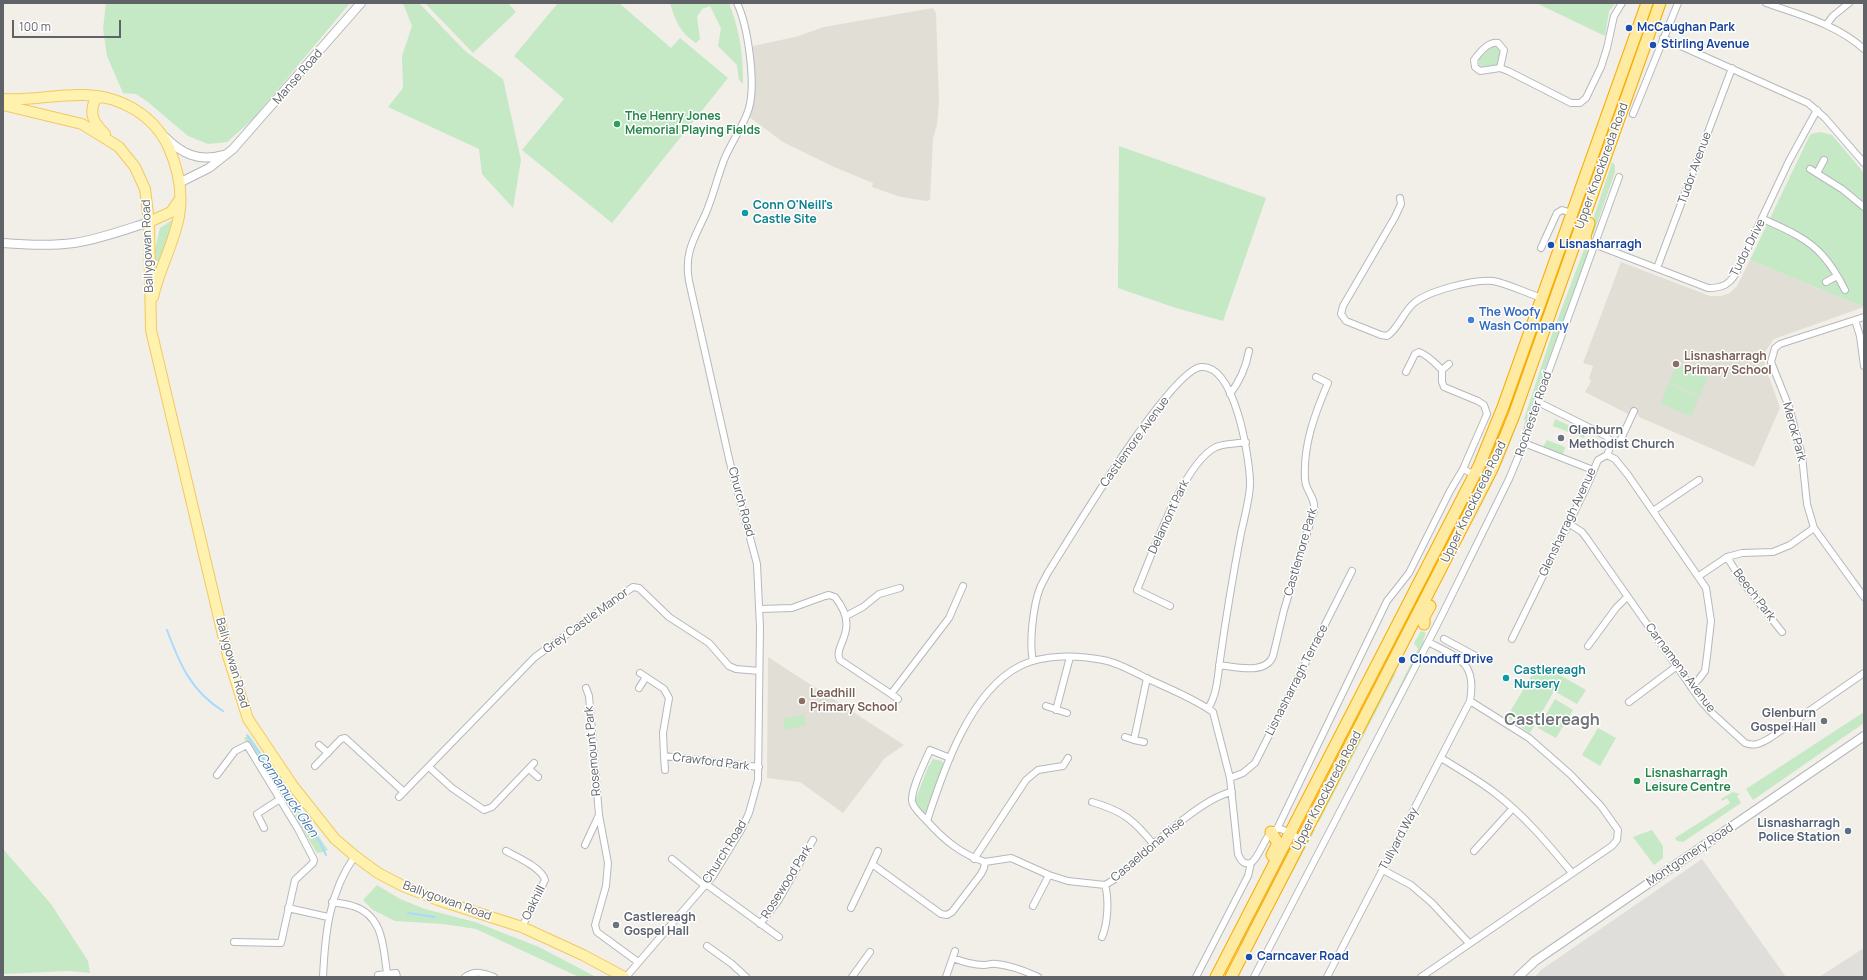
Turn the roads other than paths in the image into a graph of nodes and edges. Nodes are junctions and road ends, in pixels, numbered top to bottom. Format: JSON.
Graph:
{"nodes":[{"id":1,"x":361,"y":3,"type":"edge"},
{"id":2,"x":737,"y":3,"type":"edge"},
{"id":3,"x":1622,"y":3,"type":"edge"},
{"id":4,"x":1647,"y":3,"type":"edge"},
{"id":5,"x":1660,"y":3,"type":"edge"},
{"id":6,"x":1678,"y":3,"type":"edge"},
{"id":7,"x":1766,"y":3,"type":"edge"},
{"id":8,"x":1849,"y":3,"type":"edge"},
{"id":9,"x":1827,"y":24,"type":"junction"},
{"id":10,"x":1663,"y":38,"type":"junction"},
{"id":11,"x":1864,"y":49,"type":"edge"},
{"id":12,"x":1500,"y":68,"type":"junction"},
{"id":13,"x":1732,"y":68,"type":"junction"},
{"id":14,"x":101,"y":97,"type":"junction"},
{"id":15,"x":3,"y":99,"type":"edge"},
{"id":16,"x":3,"y":105,"type":"edge"},
{"id":17,"x":1817,"y":110,"type":"junction"},
{"id":18,"x":1633,"y":114,"type":"dead end"},
{"id":19,"x":159,"y":131,"type":"junction"},
{"id":20,"x":114,"y":143,"type":"junction"},
{"id":21,"x":233,"y":149,"type":"junction"},
{"id":22,"x":1824,"y":160,"type":"dead end"},
{"id":23,"x":1864,"y":163,"type":"edge"},
{"id":24,"x":1810,"y":169,"type":"dead end"},
{"id":25,"x":1817,"y":173,"type":"junction"},
{"id":26,"x":1619,"y":177,"type":"dead end"},
{"id":27,"x":179,"y":183,"type":"junction"},
{"id":28,"x":1400,"y":198,"type":"dead end"},
{"id":29,"x":180,"y":199,"type":"junction"},
{"id":30,"x":1864,"y":207,"type":"edge"},
{"id":31,"x":148,"y":211,"type":"junction"},
{"id":32,"x":171,"y":212,"type":"junction"},
{"id":33,"x":1572,"y":213,"type":"junction"},
{"id":34,"x":1762,"y":219,"type":"junction"},
{"id":35,"x":149,"y":222,"type":"junction"},
{"id":36,"x":130,"y":229,"type":"junction"},
{"id":37,"x":1586,"y":241,"type":"junction"},
{"id":38,"x":3,"y":243,"type":"edge"},
{"id":39,"x":1541,"y":248,"type":"dead end"},
{"id":40,"x":1657,"y":268,"type":"junction"},
{"id":41,"x":1837,"y":276,"type":"junction"},
{"id":42,"x":1826,"y":282,"type":"dead end"},
{"id":43,"x":1845,"y":290,"type":"dead end"},
{"id":44,"x":1542,"y":298,"type":"junction"},
{"id":45,"x":151,"y":310,"type":"junction"},
{"id":46,"x":1864,"y":317,"type":"edge"},
{"id":47,"x":1855,"y":320,"type":"junction"},
{"id":48,"x":1248,"y":351,"type":"dead end"},
{"id":49,"x":1449,"y":364,"type":"dead end"},
{"id":50,"x":1864,"y":366,"type":"edge"},
{"id":51,"x":1442,"y":370,"type":"junction"},
{"id":52,"x":1406,"y":372,"type":"dead end"},
{"id":53,"x":1316,"y":377,"type":"dead end"},
{"id":54,"x":1230,"y":394,"type":"junction"},
{"id":55,"x":1538,"y":402,"type":"junction"},
{"id":56,"x":1634,"y":412,"type":"dead end"},
{"id":57,"x":1246,"y":442,"type":"junction"},
{"id":58,"x":1524,"y":443,"type":"junction"},
{"id":59,"x":1612,"y":443,"type":"junction"},
{"id":60,"x":1607,"y":455,"type":"junction"},
{"id":61,"x":1463,"y":469,"type":"junction"},
{"id":62,"x":1593,"y":470,"type":"junction"},
{"id":63,"x":1475,"y":475,"type":"junction"},
{"id":64,"x":1699,"y":480,"type":"dead end"},
{"id":65,"x":1654,"y":511,"type":"junction"},
{"id":66,"x":1568,"y":523,"type":"junction"},
{"id":67,"x":1814,"y":528,"type":"junction"},
{"id":68,"x":1727,"y":558,"type":"junction"},
{"id":69,"x":1352,"y":571,"type":"dead end"},
{"id":70,"x":1699,"y":576,"type":"junction"},
{"id":71,"x":963,"y":586,"type":"dead end"},
{"id":72,"x":900,"y":588,"type":"dead end"},
{"id":73,"x":1863,"y":595,"type":"edge"},
{"id":74,"x":1627,"y":597,"type":"junction"},
{"id":75,"x":1170,"y":606,"type":"dead end"},
{"id":76,"x":760,"y":609,"type":"junction"},
{"id":77,"x":1404,"y":613,"type":"junction"},
{"id":78,"x":846,"y":616,"type":"junction"},
{"id":79,"x":1425,"y":624,"type":"junction"},
{"id":80,"x":1782,"y":632,"type":"dead end"},
{"id":81,"x":1444,"y":639,"type":"dead end"},
{"id":82,"x":1512,"y":639,"type":"dead end"},
{"id":83,"x":1428,"y":642,"type":"junction"},
{"id":84,"x":1457,"y":646,"type":"junction"},
{"id":85,"x":1588,"y":646,"type":"dead end"},
{"id":86,"x":1452,"y":655,"type":"junction"},
{"id":87,"x":1070,"y":657,"type":"junction"},
{"id":88,"x":1481,"y":660,"type":"dead end"},
{"id":89,"x":1033,"y":661,"type":"junction"},
{"id":90,"x":1219,"y":665,"type":"junction"},
{"id":91,"x":1677,"y":666,"type":"junction"},
{"id":92,"x":759,"y":671,"type":"junction"},
{"id":93,"x":640,"y":673,"type":"dead end"},
{"id":94,"x":1864,"y":673,"type":"edge"},
{"id":95,"x":646,"y":677,"type":"junction"},
{"id":96,"x":1147,"y":678,"type":"junction"},
{"id":97,"x":1691,"y":687,"type":"junction"},
{"id":98,"x":586,"y":688,"type":"dead end"},
{"id":99,"x":639,"y":688,"type":"dead end"},
{"id":100,"x":892,"y":694,"type":"junction"},
{"id":101,"x":898,"y":699,"type":"dead end"},
{"id":102,"x":1470,"y":701,"type":"junction"},
{"id":103,"x":1629,"y":702,"type":"dead end"},
{"id":104,"x":1046,"y":706,"type":"dead end"},
{"id":105,"x":1208,"y":708,"type":"junction"},
{"id":106,"x":1056,"y":710,"type":"junction"},
{"id":107,"x":1067,"y":713,"type":"dead end"},
{"id":108,"x":1864,"y":736,"type":"edge"},
{"id":109,"x":1124,"y":737,"type":"dead end"},
{"id":110,"x":1134,"y":740,"type":"junction"},
{"id":111,"x":1144,"y":742,"type":"dead end"},
{"id":112,"x":319,"y":744,"type":"dead end"},
{"id":113,"x":328,"y":753,"type":"junction"},
{"id":114,"x":664,"y":756,"type":"junction"},
{"id":115,"x":950,"y":758,"type":"junction"},
{"id":116,"x":1068,"y":758,"type":"dead end"},
{"id":117,"x":1441,"y":758,"type":"junction"},
{"id":118,"x":534,"y":763,"type":"dead end"},
{"id":119,"x":315,"y":766,"type":"dead end"},
{"id":120,"x":429,"y":767,"type":"junction"},
{"id":121,"x":759,"y":767,"type":"junction"},
{"id":122,"x":529,"y":769,"type":"junction"},
{"id":123,"x":665,"y":770,"type":"dead end"},
{"id":124,"x":217,"y":774,"type":"dead end"},
{"id":125,"x":538,"y":778,"type":"dead end"},
{"id":126,"x":1230,"y":778,"type":"junction"},
{"id":127,"x":404,"y":792,"type":"junction"},
{"id":128,"x":1232,"y":792,"type":"junction"},
{"id":129,"x":400,"y":797,"type":"dead end"},
{"id":130,"x":280,"y":799,"type":"junction"},
{"id":131,"x":1092,"y":802,"type":"dead end"},
{"id":132,"x":1513,"y":808,"type":"junction"},
{"id":133,"x":599,"y":815,"type":"junction"},
{"id":134,"x":927,"y":821,"type":"junction"},
{"id":135,"x":264,"y":828,"type":"dead end"},
{"id":136,"x":1274,"y":831,"type":"junction"},
{"id":137,"x":1290,"y":834,"type":"junction"},
{"id":138,"x":813,"y":840,"type":"dead end"},
{"id":139,"x":1302,"y":840,"type":"junction"},
{"id":140,"x":585,"y":845,"type":"dead end"},
{"id":141,"x":1154,"y":845,"type":"junction"},
{"id":142,"x":506,"y":851,"type":"dead end"},
{"id":143,"x":878,"y":851,"type":"dead end"},
{"id":144,"x":1474,"y":851,"type":"dead end"},
{"id":145,"x":355,"y":856,"type":"junction"},
{"id":146,"x":672,"y":859,"type":"dead end"},
{"id":147,"x":974,"y":859,"type":"junction"},
{"id":148,"x":985,"y":862,"type":"junction"},
{"id":149,"x":1251,"y":863,"type":"junction"},
{"id":150,"x":872,"y":864,"type":"junction"},
{"id":151,"x":1383,"y":870,"type":"junction"},
{"id":152,"x":1572,"y":873,"type":"junction"},
{"id":153,"x":1049,"y":875,"type":"junction"},
{"id":154,"x":706,"y":885,"type":"junction"},
{"id":155,"x":1105,"y":885,"type":"junction"},
{"id":156,"x":332,"y":902,"type":"junction"},
{"id":157,"x":1033,"y":906,"type":"dead end"},
{"id":158,"x":288,"y":908,"type":"junction"},
{"id":159,"x":851,"y":908,"type":"dead end"},
{"id":160,"x":328,"y":917,"type":"junction"},
{"id":161,"x":760,"y":924,"type":"junction"},
{"id":162,"x":522,"y":927,"type":"junction"},
{"id":163,"x":1102,"y":937,"type":"dead end"},
{"id":164,"x":779,"y":938,"type":"dead end"},
{"id":165,"x":234,"y":942,"type":"dead end"},
{"id":166,"x":1469,"y":943,"type":"junction"},
{"id":167,"x":707,"y":946,"type":"dead end"},
{"id":168,"x":955,"y":951,"type":"dead end"},
{"id":169,"x":870,"y":952,"type":"dead end"},
{"id":170,"x":953,"y":958,"type":"junction"},
{"id":171,"x":1226,"y":958,"type":"junction"},
{"id":172,"x":638,"y":962,"type":"junction"},
{"id":173,"x":1238,"y":963,"type":"junction"},
{"id":174,"x":387,"y":973,"type":"junction"},
{"id":175,"x":1257,"y":976,"type":"edge"},
{"id":176,"x":323,"y":977,"type":"edge"},
{"id":177,"x":378,"y":977,"type":"edge"},
{"id":178,"x":397,"y":977,"type":"edge"},
{"id":179,"x":465,"y":977,"type":"edge"},
{"id":180,"x":494,"y":977,"type":"edge"},
{"id":181,"x":625,"y":977,"type":"edge"},
{"id":182,"x":746,"y":977,"type":"edge"},
{"id":183,"x":852,"y":977,"type":"edge"},
{"id":184,"x":946,"y":977,"type":"edge"},
{"id":185,"x":1038,"y":977,"type":"edge"},
{"id":186,"x":1196,"y":977,"type":"edge"},
{"id":187,"x":1216,"y":977,"type":"edge"},
{"id":188,"x":1231,"y":977,"type":"edge"},
{"id":189,"x":1238,"y":977,"type":"edge"},
{"id":190,"x":1327,"y":977,"type":"edge"},
{"id":191,"x":1421,"y":977,"type":"edge"},
{"id":192,"x":1518,"y":977,"type":"edge"}],
"edges":[{"from":1,"to":21,"type":"street","name":"Manse Road"},
{"from":2,"to":76,"type":"street","name":"Church Road"},
{"from":3,"to":12,"type":"street"},
{"from":4,"to":33,"type":"highway","name":"Upper Knockbreda Road"},
{"from":5,"to":37,"type":"highway","name":"Upper Knockbreda Road"},
{"from":6,"to":10,"type":"street"},
{"from":7,"to":9,"type":"street"},
{"from":8,"to":9,"type":"street"},
{"from":9,"to":11,"type":"street"},
{"from":10,"to":13,"type":"street"},
{"from":10,"to":18,"type":"street"},
{"from":12,"to":12,"type":"street"},
{"from":13,"to":17,"type":"street"},
{"from":13,"to":40,"type":"street","name":"Tudor Avenue"},
{"from":14,"to":15,"type":"main road","name":"Ballygowan Road"},
{"from":14,"to":19,"type":"main road","name":"Ballygowan Road"},
{"from":14,"to":20,"type":"main road"},
{"from":16,"to":20,"type":"main road","name":"Ballygowan Road"},
{"from":17,"to":23,"type":"street"},
{"from":17,"to":34,"type":"street","name":"Tudor Drive"},
{"from":19,"to":21,"type":"street","name":"Manse Road"},
{"from":19,"to":27,"type":"main road","name":"Ballygowan Road"},
{"from":20,"to":31,"type":"main road","name":"Ballygowan Road"},
{"from":21,"to":27,"type":"street","name":"Manse Road"},
{"from":22,"to":25,"type":"street"},
{"from":24,"to":25,"type":"street"},
{"from":25,"to":30,"type":"street"},
{"from":26,"to":37,"type":"street","name":"Rochester Road"},
{"from":27,"to":29,"type":"main road","name":"Ballygowan Road"},
{"from":28,"to":44,"type":"street"},
{"from":29,"to":32,"type":"main road"},
{"from":29,"to":45,"type":"main road","name":"Ballygowan Road"},
{"from":31,"to":32,"type":"main road"},
{"from":31,"to":35,"type":"main road","name":"Ballygowan Road"},
{"from":31,"to":36,"type":"street"},
{"from":32,"to":35,"type":"main road"},
{"from":33,"to":39,"type":"street","name":"Upper Knockbreda Road"},
{"from":33,"to":44,"type":"highway","name":"Upper Knockbreda Road"},
{"from":34,"to":40,"type":"street","name":"Tudor Drive"},
{"from":34,"to":41,"type":"street"},
{"from":35,"to":36,"type":"street"},
{"from":35,"to":45,"type":"main road","name":"Ballygowan Road"},
{"from":36,"to":38,"type":"street"},
{"from":37,"to":40,"type":"street","name":"Tudor Drive"},
{"from":37,"to":55,"type":"street","name":"Rochester Road"},
{"from":37,"to":79,"type":"highway","name":"Upper Knockbreda Road"},
{"from":41,"to":42,"type":"street"},
{"from":41,"to":43,"type":"street"},
{"from":44,"to":63,"type":"highway","name":"Upper Knockbreda Road"},
{"from":45,"to":145,"type":"main road","name":"Ballygowan Road"},
{"from":46,"to":47,"type":"street","name":"Merok Park"},
{"from":47,"to":50,"type":"street"},
{"from":47,"to":67,"type":"street","name":"Merok Park"},
{"from":48,"to":54,"type":"street"},
{"from":49,"to":51,"type":"street"},
{"from":51,"to":52,"type":"street"},
{"from":51,"to":61,"type":"street","name":"Upper Knockbreda Road"},
{"from":53,"to":90,"type":"street","name":"Castlemore Park"},
{"from":54,"to":57,"type":"street","name":"Castlemore Avenue"},
{"from":54,"to":89,"type":"street","name":"Castlemore Avenue"},
{"from":55,"to":58,"type":"street","name":"Rochester Road"},
{"from":55,"to":59,"type":"street"},
{"from":56,"to":59,"type":"street"},
{"from":57,"to":75,"type":"street","name":"Delamont Park"},
{"from":57,"to":90,"type":"street","name":"Castlemore Avenue"},
{"from":58,"to":62,"type":"street"},
{"from":58,"to":79,"type":"street","name":"Rochester Road"},
{"from":59,"to":60,"type":"street","name":"Glensharragh Avenue"},
{"from":60,"to":62,"type":"street","name":"Glensharragh Avenue"},
{"from":60,"to":65,"type":"street"},
{"from":61,"to":63,"type":"street","name":"Upper Knockbreda Road"},
{"from":61,"to":136,"type":"street","name":"Upper Knockbreda Road"},
{"from":62,"to":66,"type":"street","name":"Glensharragh Avenue"},
{"from":63,"to":77,"type":"highway","name":"Upper Knockbreda Road"},
{"from":64,"to":65,"type":"street"},
{"from":65,"to":70,"type":"street"},
{"from":66,"to":74,"type":"street","name":"Carnamena Avenue"},
{"from":66,"to":82,"type":"street","name":"Glensharragh Avenue"},
{"from":67,"to":68,"type":"street"},
{"from":67,"to":73,"type":"street","name":"Merok Park"},
{"from":68,"to":70,"type":"street"},
{"from":68,"to":80,"type":"street","name":"Beech Park"},
{"from":69,"to":126,"type":"street","name":"Lisnasharragh Terrace"},
{"from":70,"to":97,"type":"street"},
{"from":71,"to":100,"type":"street"},
{"from":72,"to":78,"type":"street"},
{"from":74,"to":85,"type":"street"},
{"from":74,"to":91,"type":"street","name":"Carnamena Avenue"},
{"from":76,"to":78,"type":"street"},
{"from":76,"to":92,"type":"street","name":"Church Road"},
{"from":77,"to":79,"type":"street"},
{"from":77,"to":137,"type":"highway","name":"Upper Knockbreda Road"},
{"from":78,"to":100,"type":"street"},
{"from":79,"to":83,"type":"street","name":"Rochester Road"},
{"from":79,"to":139,"type":"highway","name":"Upper Knockbreda Road"},
{"from":81,"to":84,"type":"street"},
{"from":83,"to":86,"type":"street"},
{"from":83,"to":175,"type":"street"},
{"from":84,"to":86,"type":"street"},
{"from":84,"to":88,"type":"street"},
{"from":86,"to":102,"type":"street"},
{"from":87,"to":89,"type":"street"},
{"from":87,"to":96,"type":"street"},
{"from":87,"to":106,"type":"street"},
{"from":89,"to":115,"type":"street"},
{"from":90,"to":105,"type":"street","name":"Castlemore Avenue"},
{"from":91,"to":97,"type":"street","name":"Carnamena Avenue"},
{"from":91,"to":103,"type":"street"},
{"from":92,"to":120,"type":"street","name":"Grey Castle Manor"},
{"from":92,"to":121,"type":"street","name":"Church Road"},
{"from":93,"to":95,"type":"street","name":"Crawford Park"},
{"from":94,"to":97,"type":"street","name":"Carnamena Avenue"},
{"from":95,"to":99,"type":"street"},
{"from":95,"to":114,"type":"street","name":"Crawford Park"},
{"from":96,"to":105,"type":"street"},
{"from":96,"to":110,"type":"street"},
{"from":98,"to":133,"type":"street","name":"Rosemount Park"},
{"from":100,"to":101,"type":"street"},
{"from":102,"to":117,"type":"street","name":"Tullyard Way"},
{"from":102,"to":152,"type":"street"},
{"from":104,"to":106,"type":"street"},
{"from":105,"to":126,"type":"street"},
{"from":106,"to":107,"type":"street"},
{"from":108,"to":192,"type":"street","name":"Montgomery Road"},
{"from":109,"to":110,"type":"street"},
{"from":110,"to":111,"type":"street"},
{"from":112,"to":113,"type":"street"},
{"from":113,"to":119,"type":"street"},
{"from":113,"to":127,"type":"street"},
{"from":114,"to":121,"type":"street","name":"Crawford Park"},
{"from":114,"to":123,"type":"street","name":"Crawford Park"},
{"from":115,"to":134,"type":"street"},
{"from":115,"to":134,"type":"street"},
{"from":116,"to":147,"type":"street"},
{"from":117,"to":132,"type":"street"},
{"from":117,"to":151,"type":"street","name":"Tullyard Way"},
{"from":118,"to":122,"type":"street"},
{"from":120,"to":122,"type":"street"},
{"from":120,"to":127,"type":"street","name":"Grey Castle Manor"},
{"from":121,"to":154,"type":"street","name":"Church Road"},
{"from":122,"to":125,"type":"street"},
{"from":124,"to":130,"type":"street"},
{"from":126,"to":128,"type":"street"},
{"from":127,"to":129,"type":"street","name":"Grey Castle Manor"},
{"from":128,"to":141,"type":"street","name":"Casaeldona Rise"},
{"from":128,"to":149,"type":"street"},
{"from":130,"to":135,"type":"street"},
{"from":130,"to":158,"type":"street"},
{"from":131,"to":141,"type":"street"},
{"from":132,"to":144,"type":"street"},
{"from":132,"to":152,"type":"street"},
{"from":133,"to":140,"type":"street"},
{"from":133,"to":172,"type":"street","name":"Rosemount Park"},
{"from":134,"to":147,"type":"street"},
{"from":136,"to":137,"type":"street"},
{"from":136,"to":149,"type":"street","name":"Upper Knockbreda Road"},
{"from":136,"to":171,"type":"highway"},
{"from":137,"to":139,"type":"street"},
{"from":137,"to":171,"type":"highway","name":"Upper Knockbreda Road"},
{"from":138,"to":161,"type":"street","name":"Rosewood Park"},
{"from":139,"to":173,"type":"highway","name":"Upper Knockbreda Road"},
{"from":141,"to":155,"type":"street","name":"Casaeldona Rise"},
{"from":142,"to":162,"type":"street","name":"Oakhill"},
{"from":143,"to":150,"type":"street"},
{"from":145,"to":156,"type":"street"},
{"from":145,"to":162,"type":"main road","name":"Ballygowan Road"},
{"from":146,"to":154,"type":"street","name":"Rosewood Park"},
{"from":147,"to":148,"type":"street"},
{"from":148,"to":150,"type":"street"},
{"from":148,"to":153,"type":"street","name":"Casaeldona Rise"},
{"from":149,"to":186,"type":"street"},
{"from":150,"to":159,"type":"street"},
{"from":151,"to":166,"type":"street"},
{"from":151,"to":190,"type":"street","name":"Tullyard Way"},
{"from":152,"to":166,"type":"street"},
{"from":153,"to":155,"type":"street","name":"Casaeldona Rise"},
{"from":153,"to":157,"type":"street"},
{"from":154,"to":161,"type":"street","name":"Rosewood Park"},
{"from":154,"to":172,"type":"street","name":"Church Road"},
{"from":155,"to":163,"type":"street"},
{"from":156,"to":160,"type":"street"},
{"from":156,"to":174,"type":"street"},
{"from":158,"to":160,"type":"street"},
{"from":158,"to":165,"type":"street"},
{"from":160,"to":176,"type":"street"},
{"from":161,"to":164,"type":"street","name":"Rosewood Park"},
{"from":162,"to":181,"type":"main road","name":"Ballygowan Road"},
{"from":166,"to":191,"type":"street"},
{"from":167,"to":182,"type":"street"},
{"from":168,"to":170,"type":"street"},
{"from":169,"to":183,"type":"street"},
{"from":170,"to":184,"type":"street"},
{"from":170,"to":185,"type":"street"},
{"from":171,"to":187,"type":"highway","name":"Upper Knockbreda Road"},
{"from":172,"to":181,"type":"street","name":"Church Road"},
{"from":173,"to":188,"type":"highway","name":"Upper Knockbreda Road"},
{"from":173,"to":189,"type":"highway"},
{"from":174,"to":177,"type":"street"},
{"from":174,"to":178,"type":"street"},
{"from":179,"to":180,"type":"street"}]}
